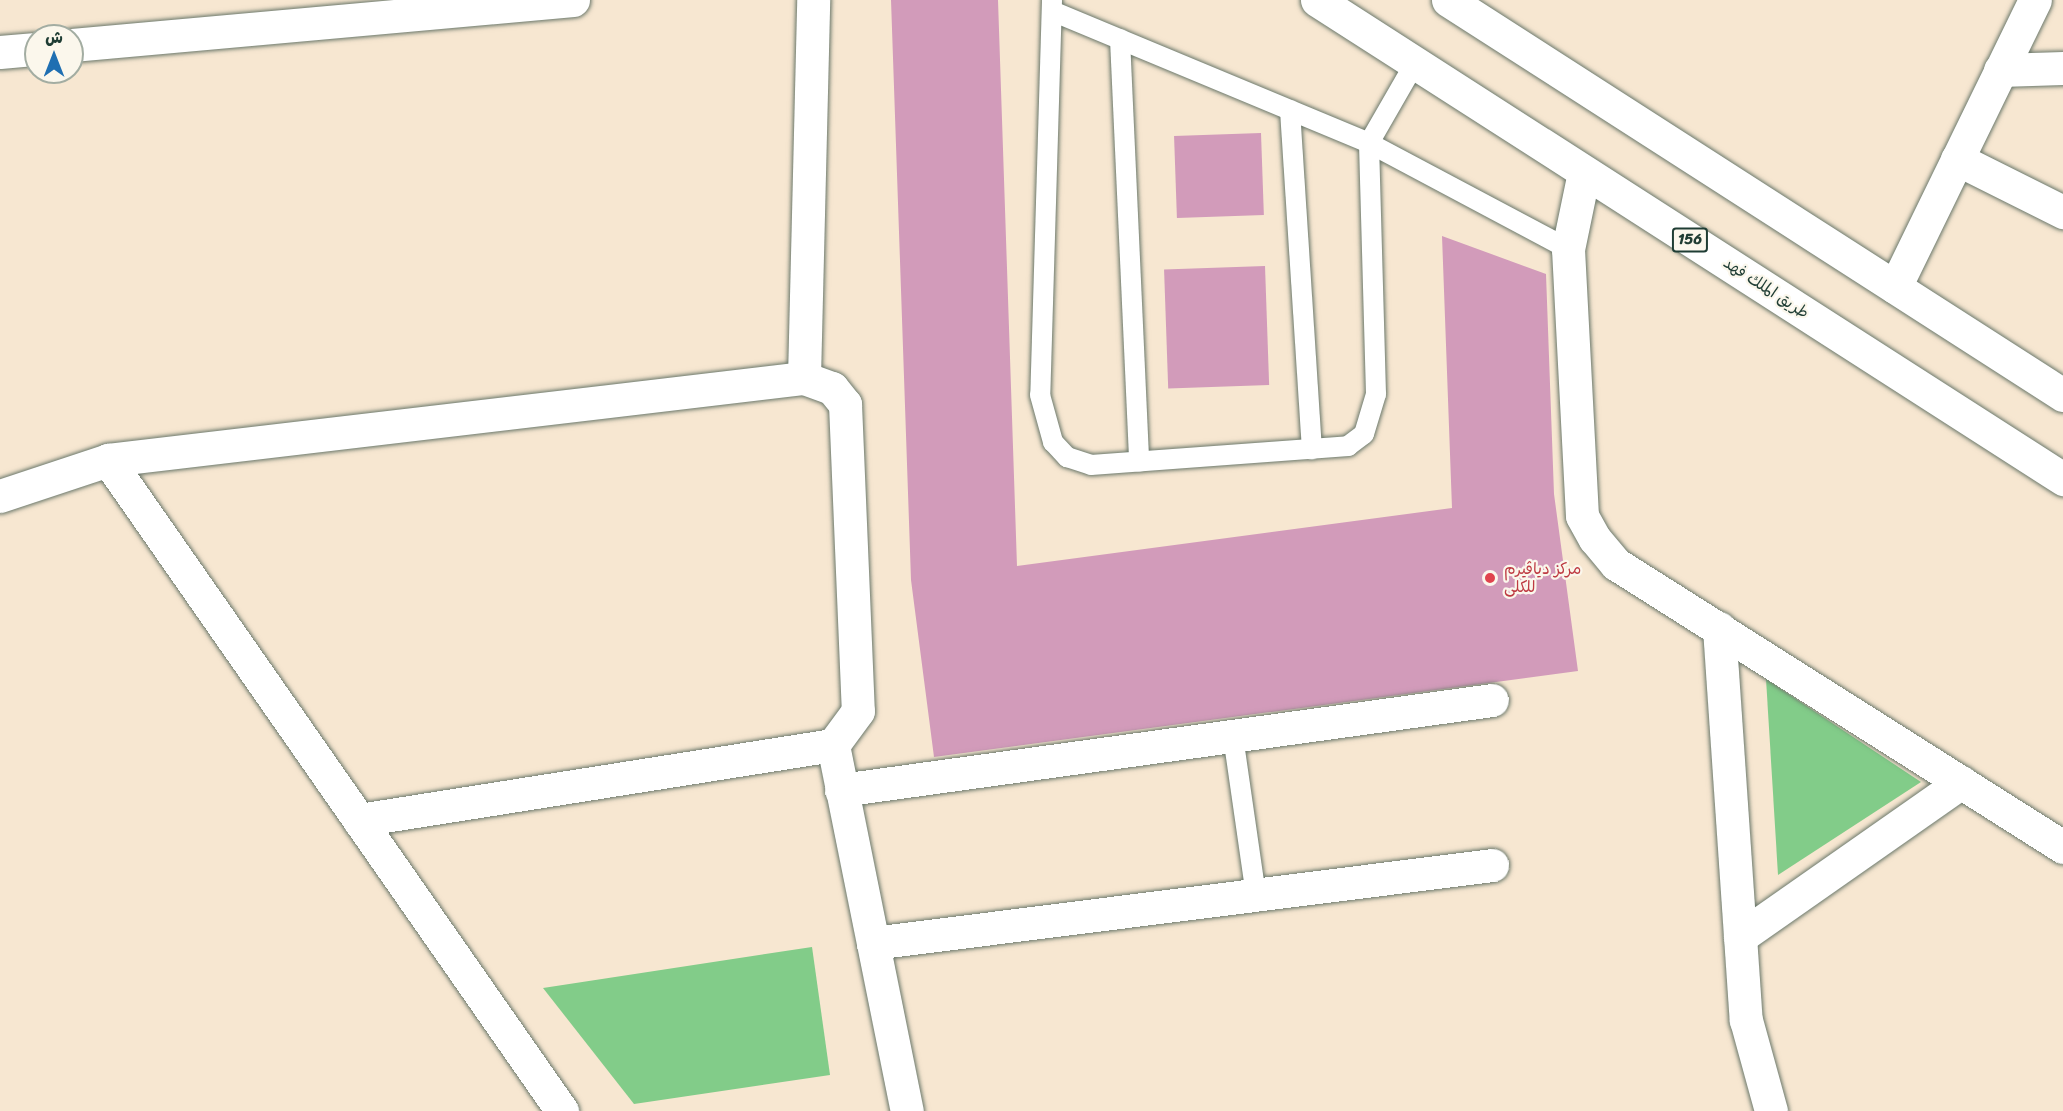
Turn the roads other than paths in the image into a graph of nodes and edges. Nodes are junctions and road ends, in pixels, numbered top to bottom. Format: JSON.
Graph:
{"nodes":[{"id":1,"x":573,"y":0,"type":"edge"},
{"id":2,"x":813,"y":0,"type":"edge"},
{"id":3,"x":1317,"y":0,"type":"edge"},
{"id":4,"x":1448,"y":0,"type":"edge"},
{"id":5,"x":2035,"y":0,"type":"edge"},
{"id":6,"x":1052,"y":6,"type":"edge"},
{"id":7,"x":1120,"y":39,"type":"junction"},
{"id":8,"x":84,"y":44,"type":"edge"},
{"id":9,"x":24,"y":50,"type":"edge"},
{"id":10,"x":0,"y":52,"type":"edge"},
{"id":11,"x":1415,"y":63,"type":"junction"},
{"id":12,"x":2063,"y":68,"type":"edge"},
{"id":13,"x":2000,"y":70,"type":"junction"},
{"id":14,"x":1290,"y":110,"type":"junction"},
{"id":15,"x":1369,"y":143,"type":"junction"},
{"id":16,"x":1957,"y":159,"type":"junction"},
{"id":17,"x":1584,"y":172,"type":"junction"},
{"id":18,"x":2063,"y":212,"type":"edge"},
{"id":19,"x":1568,"y":249,"type":"junction"},
{"id":20,"x":1895,"y":287,"type":"junction"},
{"id":21,"x":804,"y":378,"type":"junction"},
{"id":22,"x":2063,"y":395,"type":"edge"},
{"id":23,"x":1312,"y":449,"type":"junction"},
{"id":24,"x":108,"y":460,"type":"junction"},
{"id":25,"x":1139,"y":462,"type":"junction"},
{"id":26,"x":2063,"y":479,"type":"edge"},
{"id":27,"x":0,"y":496,"type":"edge"},
{"id":28,"x":1719,"y":628,"type":"junction"},
{"id":29,"x":1492,"y":700,"type":"dead end"},
{"id":30,"x":1233,"y":736,"type":"junction"},
{"id":31,"x":833,"y":745,"type":"junction"},
{"id":32,"x":1961,"y":782,"type":"junction"},
{"id":33,"x":841,"y":790,"type":"junction"},
{"id":34,"x":359,"y":820,"type":"junction"},
{"id":35,"x":2063,"y":847,"type":"edge"},
{"id":36,"x":1492,"y":865,"type":"dead end"},
{"id":37,"x":1256,"y":895,"type":"junction"},
{"id":38,"x":1740,"y":937,"type":"junction"},
{"id":39,"x":873,"y":943,"type":"junction"},
{"id":40,"x":562,"y":1111,"type":"edge"},
{"id":41,"x":906,"y":1111,"type":"edge"},
{"id":42,"x":1771,"y":1111,"type":"edge"}],
"edges":[{"from":1,"to":8,"type":"main road"},
{"from":2,"to":21,"type":"main road"},
{"from":3,"to":11,"type":"main road","name":"طريق الملك فهد","number":"156"},
{"from":4,"to":20,"type":"main road"},
{"from":5,"to":13,"type":"main road"},
{"from":6,"to":7,"type":"lane"},
{"from":6,"to":25,"type":"lane"},
{"from":7,"to":14,"type":"lane"},
{"from":7,"to":25,"type":"lane"},
{"from":9,"to":10,"type":"main road"},
{"from":11,"to":15,"type":"lane"},
{"from":11,"to":17,"type":"main road","name":"طريق الملك فهد","number":"156"},
{"from":12,"to":13,"type":"main road"},
{"from":13,"to":16,"type":"main road"},
{"from":14,"to":15,"type":"lane"},
{"from":14,"to":23,"type":"lane"},
{"from":15,"to":19,"type":"lane"},
{"from":15,"to":23,"type":"lane"},
{"from":16,"to":18,"type":"main road"},
{"from":16,"to":20,"type":"main road"},
{"from":17,"to":19,"type":"main road"},
{"from":17,"to":26,"type":"main road","name":"طريق الملك فهد","number":"156"},
{"from":19,"to":28,"type":"main road"},
{"from":20,"to":22,"type":"main road"},
{"from":21,"to":24,"type":"main road"},
{"from":21,"to":31,"type":"main road"},
{"from":23,"to":25,"type":"lane"},
{"from":24,"to":27,"type":"main road"},
{"from":24,"to":34,"type":"main road"},
{"from":28,"to":32,"type":"main road"},
{"from":28,"to":38,"type":"main road"},
{"from":29,"to":30,"type":"main road"},
{"from":30,"to":33,"type":"main road"},
{"from":30,"to":37,"type":"lane"},
{"from":31,"to":33,"type":"main road"},
{"from":31,"to":34,"type":"main road"},
{"from":32,"to":35,"type":"main road"},
{"from":32,"to":38,"type":"main road"},
{"from":33,"to":39,"type":"main road"},
{"from":34,"to":40,"type":"main road"},
{"from":36,"to":37,"type":"main road"},
{"from":37,"to":39,"type":"main road"},
{"from":38,"to":42,"type":"main road"},
{"from":39,"to":41,"type":"main road"}]}
